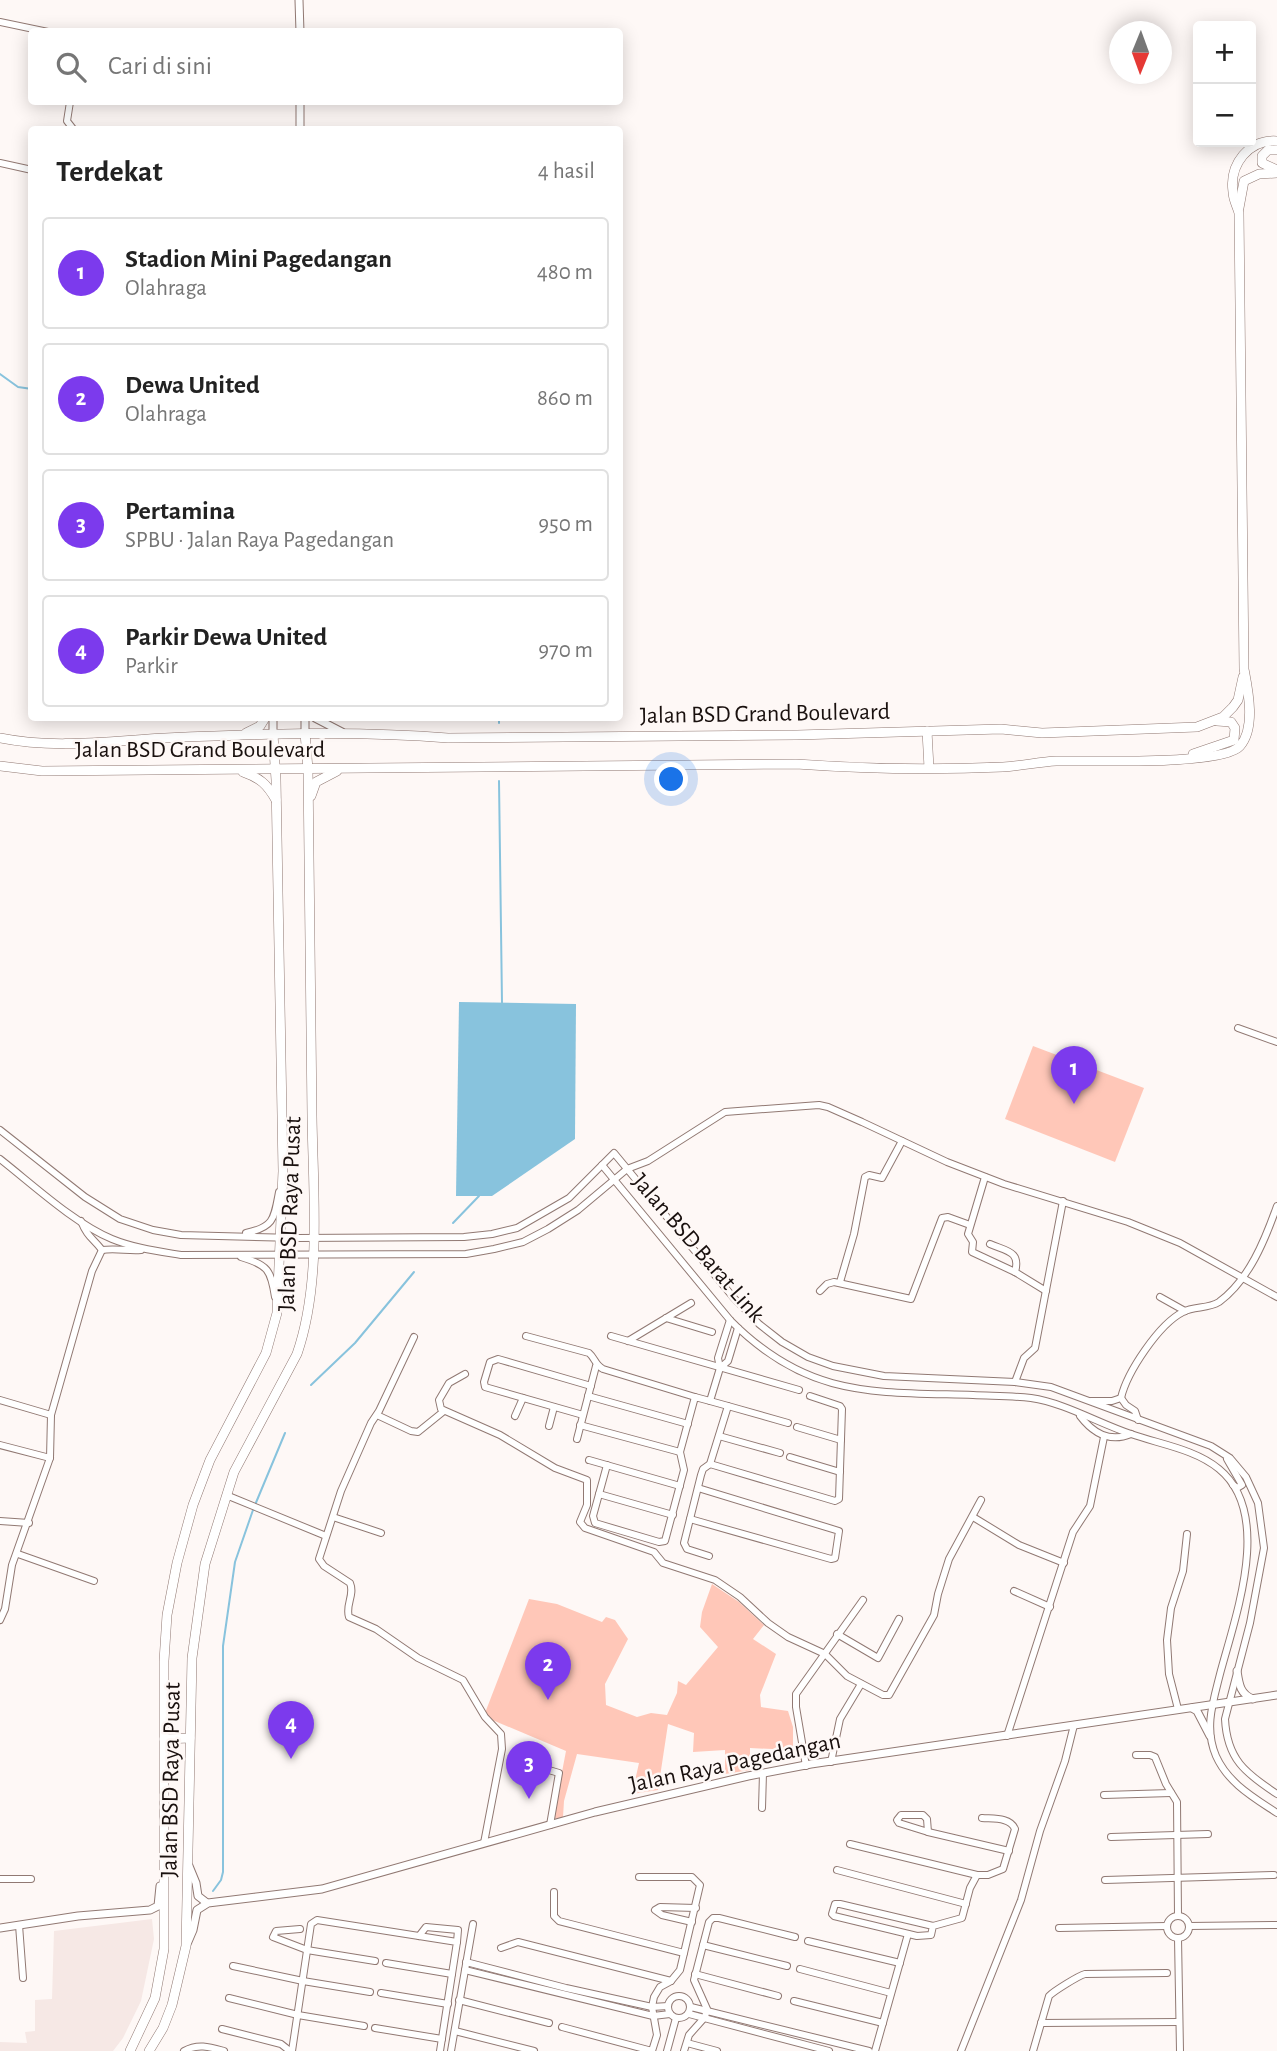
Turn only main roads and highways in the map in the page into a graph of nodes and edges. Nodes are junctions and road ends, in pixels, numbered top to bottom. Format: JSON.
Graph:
{"nodes":[{"id":1,"x":1277,"y":141,"type":"edge"},
{"id":2,"x":1277,"y":150,"type":"edge"},
{"id":3,"x":1277,"y":171,"type":"edge"},
{"id":4,"x":1239,"y":213,"type":"junction"},
{"id":5,"x":1244,"y":669,"type":"junction"},
{"id":6,"x":262,"y":721,"type":"edge"},
{"id":7,"x":1212,"y":722,"type":"junction"},
{"id":8,"x":926,"y":731,"type":"junction"},
{"id":9,"x":305,"y":733,"type":"junction"},
{"id":10,"x":273,"y":734,"type":"junction"},
{"id":11,"x":234,"y":735,"type":"junction"},
{"id":12,"x":0,"y":738,"type":"edge"},
{"id":13,"x":1172,"y":760,"type":"junction"},
{"id":14,"x":0,"y":766,"type":"edge"},
{"id":15,"x":929,"y":768,"type":"junction"},
{"id":16,"x":237,"y":769,"type":"junction"},
{"id":17,"x":276,"y":769,"type":"junction"},
{"id":18,"x":308,"y":769,"type":"junction"},
{"id":19,"x":342,"y":769,"type":"junction"},
{"id":20,"x":308,"y":801,"type":"junction"},
{"id":21,"x":277,"y":802,"type":"junction"},
{"id":22,"x":190,"y":1738,"type":"junction"},
{"id":23,"x":164,"y":1739,"type":"junction"},
{"id":24,"x":155,"y":1998,"type":"junction"},
{"id":25,"x":172,"y":2005,"type":"junction"},
{"id":26,"x":130,"y":2051,"type":"edge"},
{"id":27,"x":149,"y":2051,"type":"edge"}],
"edges":[{"from":1,"to":4,"type":"main road"},
{"from":2,"to":3,"type":"main road"},
{"from":3,"to":4,"type":"main road"},
{"from":4,"to":5,"type":"main road"},
{"from":5,"to":7,"type":"main road"},
{"from":5,"to":13,"type":"main road","name":"Jalan BSD Grand Boulevard"},
{"from":6,"to":11,"type":"main road"},
{"from":7,"to":8,"type":"main road","name":"Jalan BSD Grand Boulevard"},
{"from":7,"to":13,"type":"main road"},
{"from":8,"to":9,"type":"main road","name":"Jalan BSD Grand Boulevard"},
{"from":8,"to":15,"type":"main road"},
{"from":9,"to":10,"type":"main road","name":"Jalan BSD Grand Boulevard"},
{"from":9,"to":18,"type":"main road","name":"Jalan BSD Raya Pusat"},
{"from":10,"to":11,"type":"main road","name":"Jalan BSD Grand Boulevard"},
{"from":10,"to":17,"type":"main road","name":"Jalan BSD Raya Pusat"},
{"from":11,"to":12,"type":"main road","name":"Jalan BSD Grand Boulevard"},
{"from":13,"to":15,"type":"main road","name":"Jalan BSD Grand Boulevard"},
{"from":14,"to":16,"type":"main road","name":"Jalan BSD Grand Boulevard"},
{"from":15,"to":19,"type":"main road","name":"Jalan BSD Grand Boulevard"},
{"from":16,"to":17,"type":"main road","name":"Jalan BSD Grand Boulevard"},
{"from":16,"to":21,"type":"main road"},
{"from":17,"to":18,"type":"main road","name":"Jalan BSD Grand Boulevard"},
{"from":17,"to":21,"type":"main road","name":"Jalan BSD Raya Pusat"},
{"from":18,"to":19,"type":"main road","name":"Jalan BSD Grand Boulevard"},
{"from":18,"to":20,"type":"main road","name":"Jalan BSD Raya Pusat"},
{"from":19,"to":20,"type":"main road"},
{"from":20,"to":22,"type":"main road","name":"Jalan BSD Raya Pusat"},
{"from":21,"to":23,"type":"main road","name":"Jalan BSD Raya Pusat"},
{"from":22,"to":23,"type":"main road"},
{"from":22,"to":25,"type":"main road","name":"Jalan BSD Raya Pusat"},
{"from":23,"to":24,"type":"main road","name":"Jalan BSD Raya Pusat"},
{"from":24,"to":25,"type":"main road"},
{"from":24,"to":26,"type":"main road","name":"Jalan BSD Raya Pusat"},
{"from":25,"to":27,"type":"main road","name":"Jalan BSD Raya Pusat"}]}
